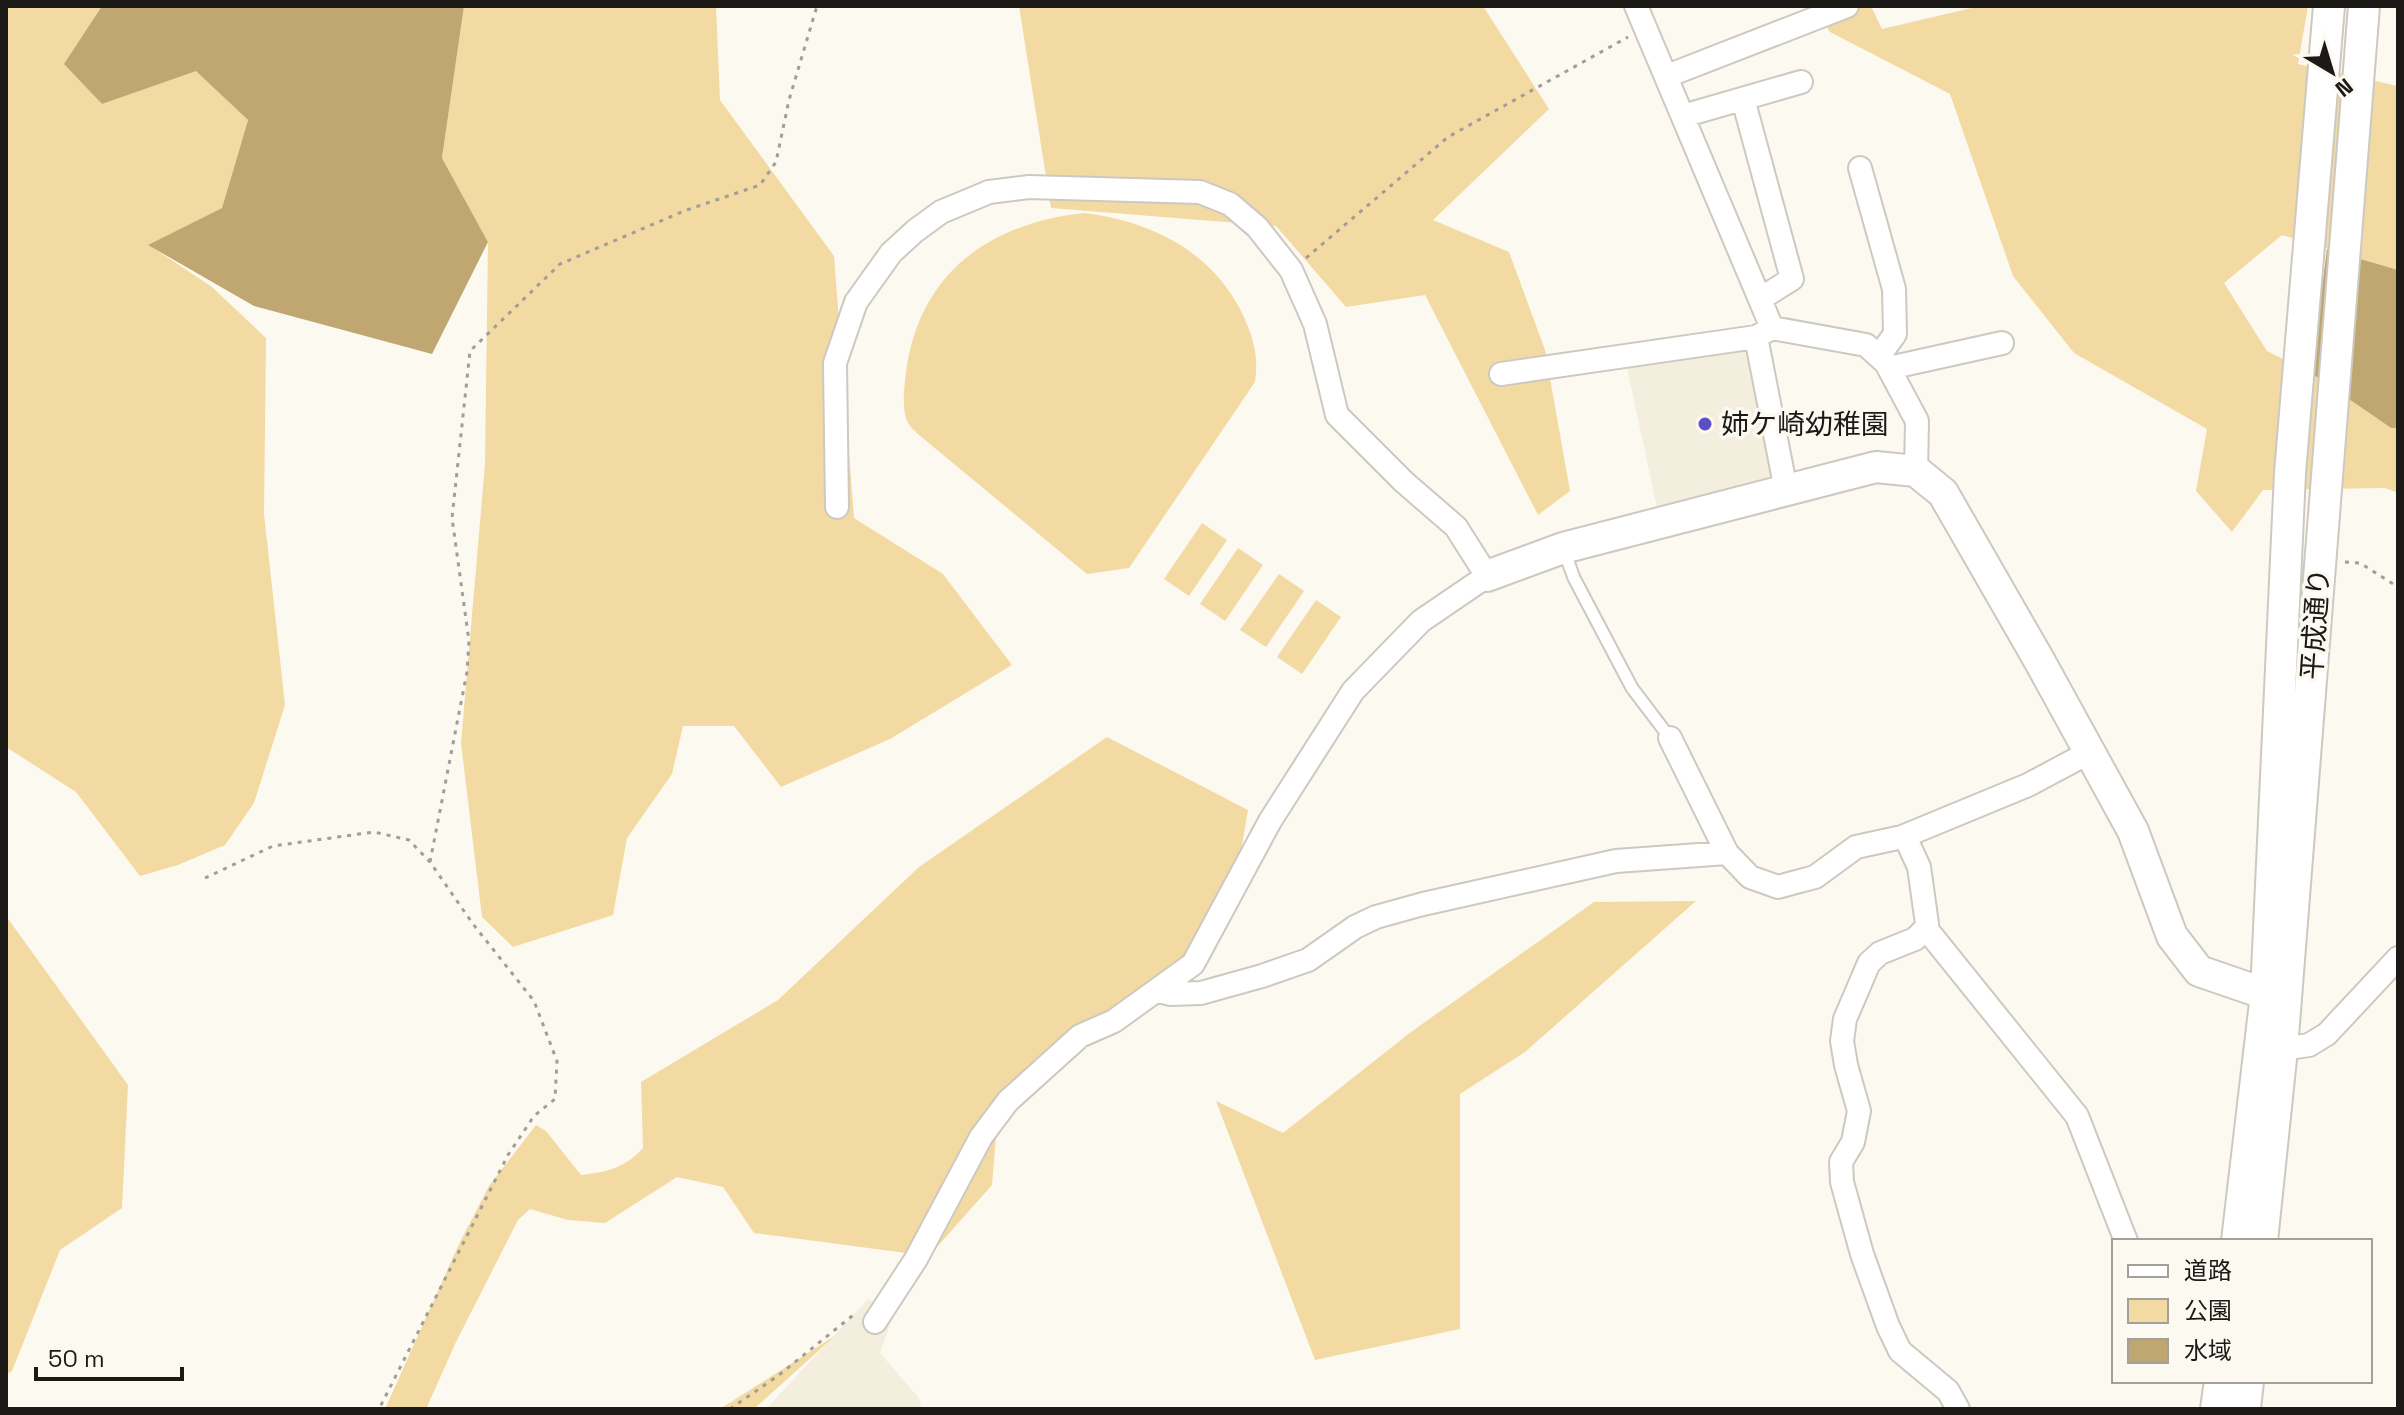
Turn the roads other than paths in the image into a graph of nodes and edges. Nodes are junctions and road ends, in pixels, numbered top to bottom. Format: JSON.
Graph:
{"nodes":[{"id":1,"x":1636,"y":6,"type":"edge"},
{"id":2,"x":1847,"y":6,"type":"edge"},
{"id":3,"x":2328,"y":13,"type":"edge"},
{"id":4,"x":2363,"y":15,"type":"edge"},
{"id":5,"x":1667,"y":76,"type":"junction"},
{"id":6,"x":1801,"y":82,"type":"dead end"},
{"id":7,"x":1743,"y":99,"type":"junction"},
{"id":8,"x":1683,"y":116,"type":"junction"},
{"id":9,"x":1860,"y":168,"type":"dead end"},
{"id":10,"x":1760,"y":299,"type":"junction"},
{"id":11,"x":1764,"y":332,"type":"junction"},
{"id":12,"x":2002,"y":343,"type":"dead end"},
{"id":13,"x":1884,"y":362,"type":"junction"},
{"id":14,"x":1501,"y":374,"type":"dead end"},
{"id":15,"x":1916,"y":471,"type":"junction"},
{"id":16,"x":1786,"y":490,"type":"junction"},
{"id":17,"x":837,"y":507,"type":"dead end"},
{"id":18,"x":1563,"y":548,"type":"junction"},
{"id":19,"x":1487,"y":576,"type":"junction"},
{"id":20,"x":1670,"y":738,"type":"joint"},
{"id":21,"x":2090,"y":752,"type":"junction"},
{"id":22,"x":1902,"y":837,"type":"junction"},
{"id":23,"x":1727,"y":853,"type":"junction"},
{"id":24,"x":1927,"y":927,"type":"junction"},
{"id":25,"x":2398,"y":958,"type":"edge"},
{"id":26,"x":1159,"y":991,"type":"junction"},
{"id":27,"x":2266,"y":994,"type":"junction"},
{"id":28,"x":2282,"y":1049,"type":"junction"},
{"id":29,"x":2125,"y":1239,"type":"edge"},
{"id":30,"x":2237,"y":1239,"type":"edge"},
{"id":31,"x":2262,"y":1239,"type":"edge"},
{"id":32,"x":871,"y":1314,"type":"road end"},
{"id":33,"x":2248,"y":1383,"type":"edge"},
{"id":34,"x":1958,"y":1409,"type":"edge"},
{"id":35,"x":2245,"y":1409,"type":"edge"}],
"edges":[{"from":1,"to":5,"type":"street"},
{"from":2,"to":5,"type":"street"},
{"from":3,"to":27,"type":"street","name":"平成通り"},
{"from":4,"to":28,"type":"street","name":"平成通り"},
{"from":5,"to":8,"type":"street"},
{"from":6,"to":7,"type":"street"},
{"from":7,"to":8,"type":"street"},
{"from":7,"to":10,"type":"street"},
{"from":8,"to":10,"type":"street"},
{"from":9,"to":13,"type":"street"},
{"from":10,"to":11,"type":"street"},
{"from":11,"to":13,"type":"street"},
{"from":11,"to":14,"type":"street"},
{"from":11,"to":16,"type":"street"},
{"from":12,"to":13,"type":"street"},
{"from":13,"to":15,"type":"street"},
{"from":15,"to":16,"type":"street"},
{"from":15,"to":21,"type":"street"},
{"from":16,"to":18,"type":"street"},
{"from":17,"to":19,"type":"street"},
{"from":18,"to":19,"type":"street"},
{"from":18,"to":20,"type":"lane"},
{"from":19,"to":26,"type":"street"},
{"from":20,"to":23,"type":"street"},
{"from":21,"to":22,"type":"street"},
{"from":21,"to":27,"type":"street"},
{"from":22,"to":23,"type":"street"},
{"from":22,"to":24,"type":"street"},
{"from":23,"to":26,"type":"street"},
{"from":24,"to":29,"type":"street"},
{"from":24,"to":34,"type":"street"},
{"from":25,"to":28,"type":"street"},
{"from":26,"to":32,"type":"street"},
{"from":27,"to":30,"type":"street","name":"平成通り"},
{"from":28,"to":31,"type":"street","name":"平成通り"},
{"from":33,"to":35,"type":"street"}]}
